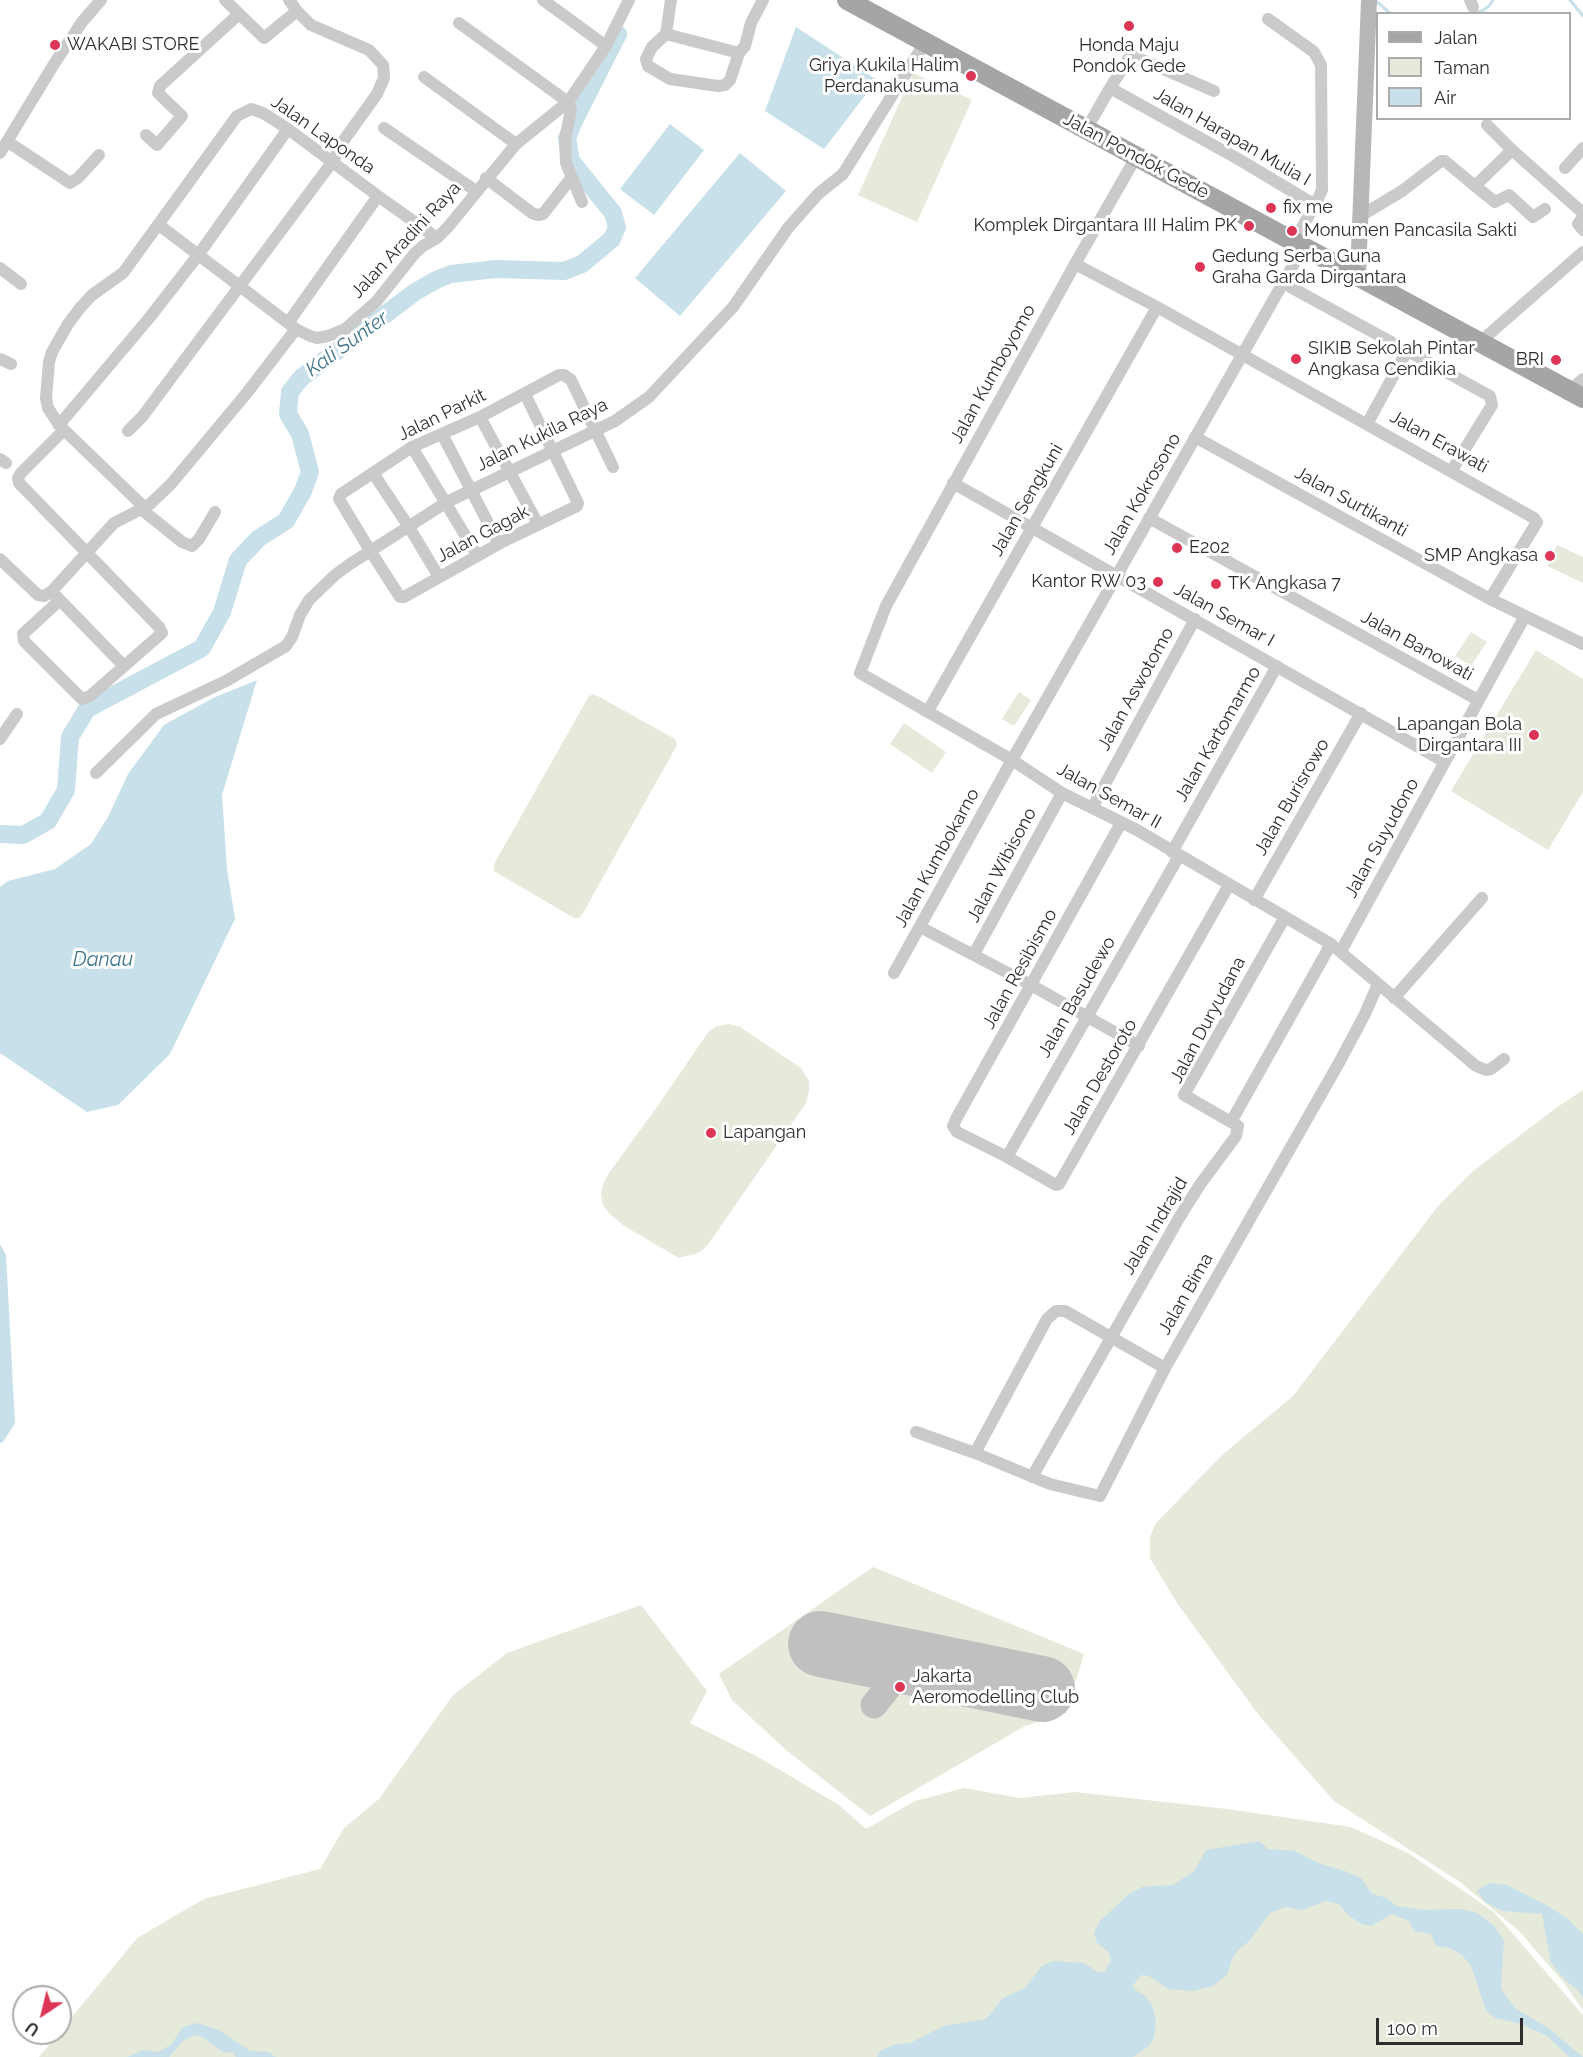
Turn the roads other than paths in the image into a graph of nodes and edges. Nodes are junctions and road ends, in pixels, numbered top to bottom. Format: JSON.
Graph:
{"nodes":[{"id":1,"x":100,"y":0,"type":"edge"},
{"id":2,"x":225,"y":0,"type":"edge"},
{"id":3,"x":289,"y":0,"type":"edge"},
{"id":4,"x":543,"y":0,"type":"edge"},
{"id":5,"x":629,"y":0,"type":"edge"},
{"id":6,"x":671,"y":0,"type":"edge"},
{"id":7,"x":763,"y":0,"type":"edge"},
{"id":8,"x":848,"y":0,"type":"edge"},
{"id":9,"x":1368,"y":4,"type":"edge"},
{"id":10,"x":297,"y":11,"type":"junction"},
{"id":11,"x":239,"y":14,"type":"junction"},
{"id":12,"x":1268,"y":19,"type":"dead end"},
{"id":13,"x":459,"y":22,"type":"dead end"},
{"id":14,"x":666,"y":34,"type":"junction"},
{"id":15,"x":926,"y":41,"type":"junction"},
{"id":16,"x":606,"y":46,"type":"junction"},
{"id":17,"x":739,"y":53,"type":"junction"},
{"id":18,"x":1372,"y":62,"type":"edge"},
{"id":19,"x":424,"y":77,"type":"dead end"},
{"id":20,"x":1110,"y":88,"type":"junction"},
{"id":21,"x":1214,"y":91,"type":"dead end"},
{"id":22,"x":568,"y":102,"type":"junction"},
{"id":23,"x":1487,"y":125,"type":"dead end"},
{"id":24,"x":384,"y":128,"type":"dead end"},
{"id":25,"x":288,"y":129,"type":"junction"},
{"id":26,"x":1086,"y":130,"type":"junction"},
{"id":27,"x":146,"y":135,"type":"dead end"},
{"id":28,"x":516,"y":144,"type":"junction"},
{"id":29,"x":3,"y":146,"type":"edge"},
{"id":30,"x":1583,"y":148,"type":"edge"},
{"id":31,"x":1512,"y":150,"type":"junction"},
{"id":32,"x":99,"y":155,"type":"dead end"},
{"id":33,"x":1136,"y":157,"type":"junction"},
{"id":34,"x":333,"y":161,"type":"junction"},
{"id":35,"x":1565,"y":168,"type":"dead end"},
{"id":36,"x":572,"y":177,"type":"junction"},
{"id":37,"x":486,"y":178,"type":"junction"},
{"id":38,"x":1475,"y":186,"type":"junction"},
{"id":39,"x":476,"y":191,"type":"junction"},
{"id":40,"x":378,"y":196,"type":"junction"},
{"id":41,"x":582,"y":202,"type":"dead end"},
{"id":42,"x":1315,"y":205,"type":"junction"},
{"id":43,"x":1545,"y":209,"type":"dead end"},
{"id":44,"x":1362,"y":215,"type":"junction"},
{"id":45,"x":1583,"y":215,"type":"edge"},
{"id":46,"x":159,"y":225,"type":"junction"},
{"id":47,"x":1583,"y":230,"type":"edge"},
{"id":48,"x":438,"y":238,"type":"junction"},
{"id":49,"x":1299,"y":244,"type":"junction"},
{"id":50,"x":1583,"y":252,"type":"edge"},
{"id":51,"x":199,"y":254,"type":"junction"},
{"id":52,"x":1075,"y":264,"type":"junction"},
{"id":53,"x":0,"y":268,"type":"edge"},
{"id":54,"x":1355,"y":270,"type":"junction"},
{"id":55,"x":1283,"y":283,"type":"junction"},
{"id":56,"x":21,"y":284,"type":"dead end"},
{"id":57,"x":239,"y":287,"type":"junction"},
{"id":58,"x":1157,"y":307,"type":"junction"},
{"id":59,"x":292,"y":326,"type":"junction"},
{"id":60,"x":1480,"y":342,"type":"junction"},
{"id":61,"x":1408,"y":350,"type":"junction"},
{"id":62,"x":1242,"y":354,"type":"junction"},
{"id":63,"x":1579,"y":389,"type":"edge"},
{"id":64,"x":525,"y":394,"type":"junction"},
{"id":65,"x":480,"y":417,"type":"junction"},
{"id":66,"x":1367,"y":424,"type":"junction"},
{"id":67,"x":61,"y":428,"type":"junction"},
{"id":68,"x":128,"y":431,"type":"dead end"},
{"id":69,"x":596,"y":432,"type":"junction"},
{"id":70,"x":442,"y":434,"type":"junction"},
{"id":71,"x":1196,"y":437,"type":"junction"},
{"id":72,"x":412,"y":447,"type":"junction"},
{"id":73,"x":554,"y":452,"type":"junction"},
{"id":74,"x":613,"y":468,"type":"dead end"},
{"id":75,"x":1452,"y":470,"type":"junction"},
{"id":76,"x":511,"y":472,"type":"junction"},
{"id":77,"x":373,"y":473,"type":"junction"},
{"id":78,"x":953,"y":483,"type":"junction"},
{"id":79,"x":471,"y":490,"type":"junction"},
{"id":80,"x":447,"y":502,"type":"junction"},
{"id":81,"x":143,"y":508,"type":"junction"},
{"id":82,"x":215,"y":512,"type":"dead end"},
{"id":83,"x":1149,"y":519,"type":"junction"},
{"id":84,"x":538,"y":524,"type":"junction"},
{"id":85,"x":409,"y":527,"type":"junction"},
{"id":86,"x":1031,"y":528,"type":"junction"},
{"id":87,"x":499,"y":544,"type":"junction"},
{"id":88,"x":370,"y":552,"type":"junction"},
{"id":89,"x":85,"y":553,"type":"junction"},
{"id":90,"x":477,"y":555,"type":"junction"},
{"id":91,"x":0,"y":559,"type":"edge"},
{"id":92,"x":1116,"y":576,"type":"junction"},
{"id":93,"x":439,"y":577,"type":"junction"},
{"id":94,"x":55,"y":596,"type":"junction"},
{"id":95,"x":1490,"y":599,"type":"junction"},
{"id":96,"x":1525,"y":616,"type":"junction"},
{"id":97,"x":1195,"y":619,"type":"junction"},
{"id":98,"x":1583,"y":644,"type":"edge"},
{"id":99,"x":123,"y":665,"type":"junction"},
{"id":100,"x":1277,"y":666,"type":"junction"},
{"id":101,"x":861,"y":673,"type":"joint"},
{"id":102,"x":1478,"y":700,"type":"junction"},
{"id":103,"x":928,"y":711,"type":"junction"},
{"id":104,"x":1361,"y":713,"type":"junction"},
{"id":105,"x":17,"y":714,"type":"dead end"},
{"id":106,"x":0,"y":739,"type":"edge"},
{"id":107,"x":1012,"y":760,"type":"junction"},
{"id":108,"x":1445,"y":762,"type":"junction"},
{"id":109,"x":96,"y":773,"type":"dead end"},
{"id":110,"x":1062,"y":793,"type":"junction"},
{"id":111,"x":1092,"y":808,"type":"junction"},
{"id":112,"x":1122,"y":823,"type":"junction"},
{"id":113,"x":1175,"y":854,"type":"junction"},
{"id":114,"x":1229,"y":885,"type":"junction"},
{"id":115,"x":1482,"y":898,"type":"dead end"},
{"id":116,"x":1254,"y":900,"type":"junction"},
{"id":117,"x":1285,"y":917,"type":"junction"},
{"id":118,"x":920,"y":927,"type":"junction"},
{"id":119,"x":1336,"y":947,"type":"junction"},
{"id":120,"x":974,"y":954,"type":"junction"},
{"id":121,"x":894,"y":973,"type":"dead end"},
{"id":122,"x":1378,"y":984,"type":"junction"},
{"id":123,"x":1031,"y":985,"type":"junction"},
{"id":124,"x":1394,"y":998,"type":"junction"},
{"id":125,"x":1087,"y":1016,"type":"junction"},
{"id":126,"x":1139,"y":1046,"type":"junction"},
{"id":127,"x":1504,"y":1059,"type":"dead end"},
{"id":128,"x":1231,"y":1122,"type":"junction"},
{"id":129,"x":957,"y":1132,"type":"joint"},
{"id":130,"x":1006,"y":1157,"type":"junction"},
{"id":131,"x":1110,"y":1338,"type":"junction"},
{"id":132,"x":1165,"y":1368,"type":"junction"},
{"id":133,"x":916,"y":1432,"type":"dead end"},
{"id":134,"x":975,"y":1453,"type":"junction"},
{"id":135,"x":1032,"y":1477,"type":"junction"}],
"edges":[{"from":1,"to":29,"type":"street"},
{"from":2,"to":11,"type":"street"},
{"from":3,"to":10,"type":"street"},
{"from":4,"to":16,"type":"street"},
{"from":5,"to":16,"type":"street","name":"Jalan Aradini Raya"},
{"from":6,"to":14,"type":"street"},
{"from":7,"to":17,"type":"street"},
{"from":8,"to":15,"type":"main road","name":"Jalan Pondok Gede"},
{"from":9,"to":18,"type":"main road"},
{"from":10,"to":11,"type":"street"},
{"from":10,"to":34,"type":"street"},
{"from":11,"to":27,"type":"street"},
{"from":12,"to":42,"type":"street","name":"Jalan Harapan Mulia I"},
{"from":13,"to":22,"type":"street"},
{"from":14,"to":17,"type":"street"},
{"from":14,"to":17,"type":"street"},
{"from":15,"to":26,"type":"main road","name":"Jalan Pondok Gede"},
{"from":15,"to":69,"type":"street","name":"Jalan Kukila Raya"},
{"from":16,"to":22,"type":"street","name":"Jalan Aradini Raya"},
{"from":18,"to":44,"type":"main road"},
{"from":19,"to":28,"type":"street"},
{"from":20,"to":21,"type":"street"},
{"from":20,"to":26,"type":"street"},
{"from":20,"to":42,"type":"street","name":"Jalan Harapan Mulia I"},
{"from":22,"to":28,"type":"street","name":"Jalan Aradini Raya"},
{"from":22,"to":36,"type":"street"},
{"from":23,"to":31,"type":"street"},
{"from":24,"to":39,"type":"street"},
{"from":25,"to":34,"type":"street","name":"Jalan Laponda"},
{"from":25,"to":46,"type":"street","name":"Jalan Laponda"},
{"from":25,"to":51,"type":"street"},
{"from":26,"to":33,"type":"main road","name":"Jalan Pondok Gede"},
{"from":28,"to":37,"type":"street","name":"Jalan Aradini Raya"},
{"from":29,"to":32,"type":"street"},
{"from":30,"to":35,"type":"street"},
{"from":31,"to":38,"type":"street"},
{"from":31,"to":45,"type":"street"},
{"from":33,"to":49,"type":"main road","name":"Jalan Pondok Gede"},
{"from":33,"to":52,"type":"street","name":"Jalan Kumboyomo"},
{"from":34,"to":40,"type":"street","name":"Jalan Laponda"},
{"from":34,"to":57,"type":"street"},
{"from":36,"to":37,"type":"street"},
{"from":36,"to":41,"type":"street"},
{"from":37,"to":39,"type":"street","name":"Jalan Aradini Raya"},
{"from":38,"to":43,"type":"street"},
{"from":38,"to":44,"type":"street"},
{"from":39,"to":48,"type":"street","name":"Jalan Aradini Raya"},
{"from":40,"to":48,"type":"street","name":"Jalan Laponda"},
{"from":40,"to":59,"type":"street"},
{"from":42,"to":49,"type":"street","name":"Jalan Harapan Mulia I"},
{"from":44,"to":54,"type":"main road"},
{"from":45,"to":47,"type":"street"},
{"from":46,"to":51,"type":"street","name":"Jalan Aradini Raya"},
{"from":46,"to":67,"type":"street","name":"Jalan Laponda"},
{"from":48,"to":59,"type":"street","name":"Jalan Aradini Raya"},
{"from":49,"to":54,"type":"main road","name":"Jalan Pondok Gede"},
{"from":49,"to":55,"type":"street","name":"Jalan Kokrosono"},
{"from":50,"to":60,"type":"street"},
{"from":51,"to":57,"type":"street","name":"Jalan Aradini Raya"},
{"from":51,"to":67,"type":"street"},
{"from":52,"to":58,"type":"street"},
{"from":52,"to":78,"type":"street","name":"Jalan Kumboyomo"},
{"from":53,"to":56,"type":"street"},
{"from":54,"to":60,"type":"main road","name":"Jalan Pondok Gede"},
{"from":55,"to":61,"type":"street"},
{"from":55,"to":62,"type":"street","name":"Jalan Kokrosono"},
{"from":57,"to":59,"type":"street","name":"Jalan Aradini Raya"},
{"from":57,"to":68,"type":"street"},
{"from":58,"to":62,"type":"street"},
{"from":58,"to":86,"type":"street","name":"Jalan Sengkuni"},
{"from":59,"to":81,"type":"street"},
{"from":60,"to":63,"type":"main road","name":"Jalan Pondok Gede"},
{"from":61,"to":66,"type":"street"},
{"from":61,"to":75,"type":"street"},
{"from":62,"to":66,"type":"street","name":"Jalan Erawati"},
{"from":62,"to":71,"type":"street","name":"Jalan Kokrosono"},
{"from":64,"to":65,"type":"street","name":"Jalan Parkit"},
{"from":64,"to":69,"type":"street","name":"Jalan Parkit"},
{"from":64,"to":73,"type":"street"},
{"from":65,"to":70,"type":"street","name":"Jalan Parkit"},
{"from":65,"to":76,"type":"street"},
{"from":66,"to":75,"type":"street","name":"Jalan Erawati"},
{"from":67,"to":81,"type":"street"},
{"from":67,"to":89,"type":"street"},
{"from":69,"to":73,"type":"street","name":"Jalan Kukila Raya"},
{"from":69,"to":74,"type":"street"},
{"from":70,"to":72,"type":"street","name":"Jalan Parkit"},
{"from":70,"to":79,"type":"street"},
{"from":71,"to":83,"type":"street","name":"Jalan Kokrosono"},
{"from":71,"to":95,"type":"street","name":"Jalan Surtikanti"},
{"from":72,"to":77,"type":"street","name":"Jalan Parkit"},
{"from":72,"to":80,"type":"street"},
{"from":73,"to":76,"type":"street","name":"Jalan Kukila Raya"},
{"from":73,"to":84,"type":"street","name":"Jalan Gagak"},
{"from":75,"to":95,"type":"street","name":"Jalan Erawati"},
{"from":76,"to":79,"type":"street","name":"Jalan Kukila Raya"},
{"from":76,"to":84,"type":"street"},
{"from":77,"to":85,"type":"street"},
{"from":77,"to":88,"type":"street","name":"Jalan Parkit"},
{"from":78,"to":86,"type":"street","name":"Jalan Semar I"},
{"from":78,"to":101,"type":"street","name":"Jalan Kumboyomo"},
{"from":79,"to":80,"type":"street","name":"Jalan Kukila Raya"},
{"from":79,"to":87,"type":"street"},
{"from":80,"to":85,"type":"street","name":"Jalan Kukila Raya"},
{"from":80,"to":90,"type":"street"},
{"from":81,"to":82,"type":"street"},
{"from":81,"to":89,"type":"street"},
{"from":83,"to":92,"type":"street","name":"Jalan Kokrosono"},
{"from":83,"to":102,"type":"street","name":"Jalan Banowati"},
{"from":84,"to":87,"type":"street","name":"Jalan Gagak"},
{"from":85,"to":88,"type":"street","name":"Jalan Kukila Raya"},
{"from":85,"to":93,"type":"street"},
{"from":86,"to":92,"type":"street","name":"Jalan Semar I"},
{"from":86,"to":103,"type":"street","name":"Jalan Sengkuni"},
{"from":87,"to":90,"type":"street","name":"Jalan Gagak"},
{"from":88,"to":93,"type":"street","name":"Jalan Gagak"},
{"from":88,"to":109,"type":"street","name":"Jalan Kukila Raya"},
{"from":89,"to":94,"type":"street"},
{"from":89,"to":99,"type":"street"},
{"from":90,"to":93,"type":"street","name":"Jalan Gagak"},
{"from":91,"to":94,"type":"street"},
{"from":92,"to":97,"type":"street","name":"Jalan Semar I"},
{"from":92,"to":107,"type":"street","name":"Jalan Kokrosono"},
{"from":94,"to":99,"type":"street"},
{"from":94,"to":99,"type":"street"},
{"from":95,"to":96,"type":"street","name":"Jalan Surtikanti"},
{"from":96,"to":98,"type":"street","name":"Jalan Surtikanti"},
{"from":96,"to":102,"type":"street","name":"Jalan Suyudono"},
{"from":97,"to":100,"type":"street","name":"Jalan Semar I"},
{"from":97,"to":111,"type":"street","name":"Jalan Aswotomo"},
{"from":100,"to":104,"type":"street","name":"Jalan Semar I"},
{"from":100,"to":113,"type":"street","name":"Jalan Kartomarmo"},
{"from":101,"to":103,"type":"street","name":"Jalan Semar II"},
{"from":102,"to":108,"type":"street","name":"Jalan Suyudono"},
{"from":103,"to":107,"type":"street","name":"Jalan Semar II"},
{"from":104,"to":108,"type":"street","name":"Jalan Semar I"},
{"from":104,"to":116,"type":"street","name":"Jalan Burisrowo"},
{"from":105,"to":106,"type":"street"},
{"from":107,"to":110,"type":"street","name":"Jalan Semar II"},
{"from":107,"to":118,"type":"street","name":"Jalan Kumbokarno"},
{"from":108,"to":119,"type":"street","name":"Jalan Suyudono"},
{"from":110,"to":111,"type":"street","name":"Jalan Semar II"},
{"from":110,"to":120,"type":"street","name":"Jalan Wibisono"},
{"from":111,"to":112,"type":"street","name":"Jalan Semar II"},
{"from":112,"to":113,"type":"street","name":"Jalan Semar II"},
{"from":112,"to":123,"type":"street","name":"Jalan Resibismo"},
{"from":113,"to":114,"type":"street","name":"Jalan Semar II"},
{"from":113,"to":125,"type":"street","name":"Jalan Basudewo"},
{"from":114,"to":116,"type":"street","name":"Jalan Semar II"},
{"from":114,"to":126,"type":"street","name":"Jalan Destoroto"},
{"from":115,"to":124,"type":"street"},
{"from":116,"to":117,"type":"street","name":"Jalan Semar II"},
{"from":117,"to":119,"type":"street","name":"Jalan Semar II"},
{"from":117,"to":128,"type":"street","name":"Jalan Duryudana"},
{"from":118,"to":120,"type":"street"},
{"from":118,"to":121,"type":"street","name":"Jalan Kumbokarno"},
{"from":119,"to":122,"type":"street"},
{"from":119,"to":128,"type":"street","name":"Jalan Indrajid"},
{"from":120,"to":123,"type":"street"},
{"from":122,"to":124,"type":"street"},
{"from":122,"to":132,"type":"street","name":"Jalan Bima"},
{"from":123,"to":125,"type":"street"},
{"from":123,"to":129,"type":"street","name":"Jalan Resibismo"},
{"from":124,"to":127,"type":"street"},
{"from":125,"to":126,"type":"street"},
{"from":125,"to":130,"type":"street","name":"Jalan Basudewo"},
{"from":126,"to":130,"type":"street","name":"Jalan Destoroto"},
{"from":128,"to":131,"type":"street","name":"Jalan Indrajid"},
{"from":129,"to":130,"type":"street","name":"Jalan Destoroto"},
{"from":131,"to":132,"type":"street"},
{"from":131,"to":134,"type":"street"},
{"from":131,"to":135,"type":"street"},
{"from":132,"to":135,"type":"street","name":"Jalan Bima"},
{"from":133,"to":134,"type":"street","name":"Jalan Bima"},
{"from":134,"to":135,"type":"street","name":"Jalan Bima"}]}
